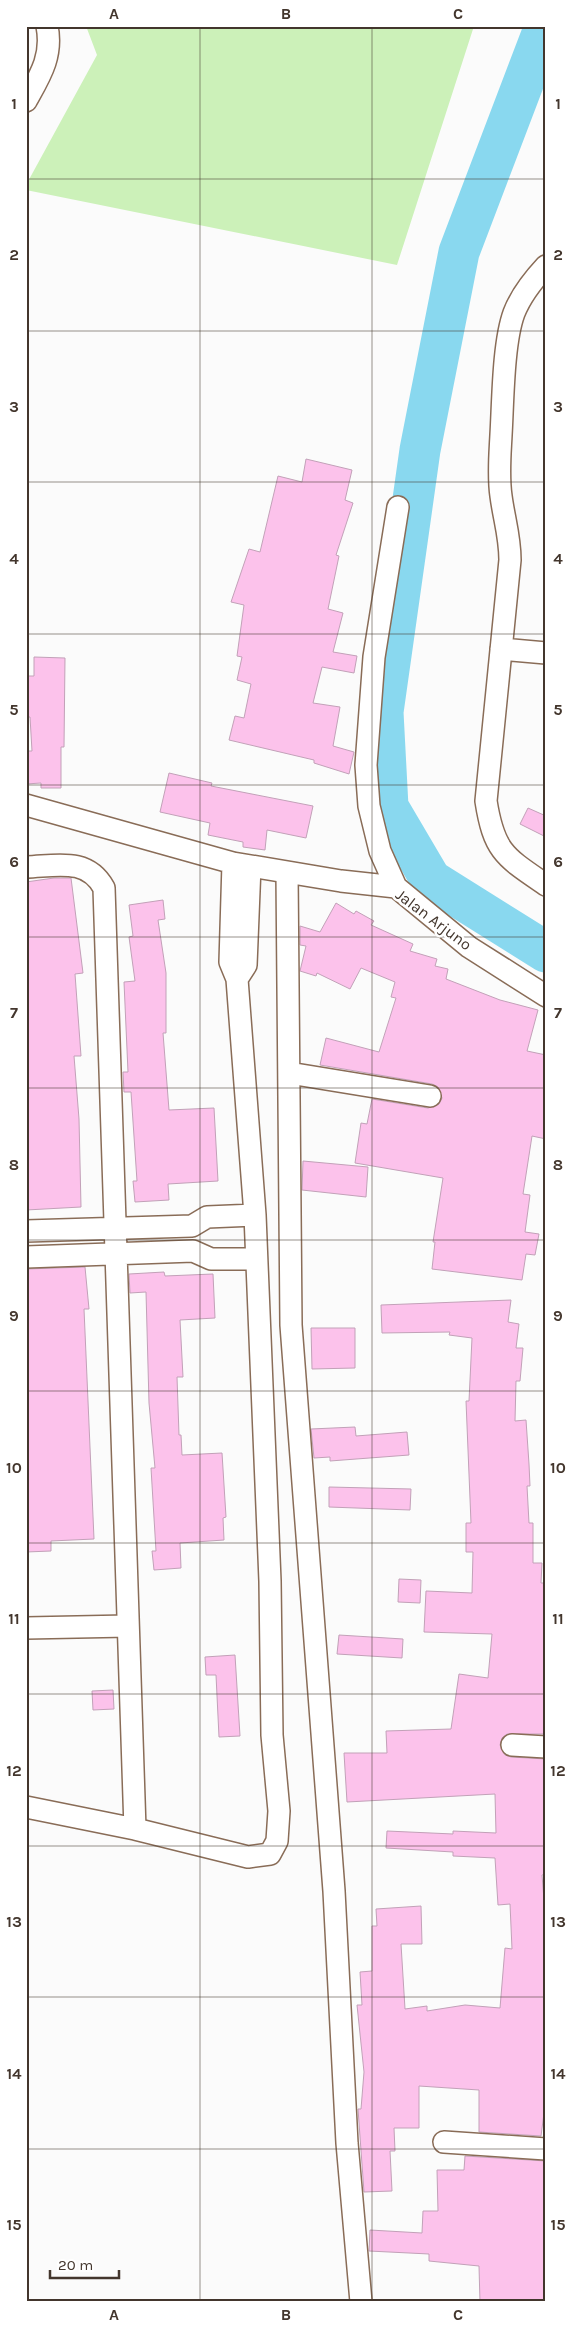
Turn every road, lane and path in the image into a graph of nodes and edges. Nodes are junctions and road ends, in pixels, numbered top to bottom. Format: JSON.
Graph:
{"nodes":[{"id":1,"x":47,"y":26,"type":"edge"},
{"id":2,"x":26,"y":101,"type":"edge"},
{"id":3,"x":546,"y":266,"type":"edge"},
{"id":4,"x":398,"y":507,"type":"dead end"},
{"id":5,"x":502,"y":649,"type":"junction"},
{"id":6,"x":546,"y":653,"type":"edge"},
{"id":7,"x":26,"y":805,"type":"edge"},
{"id":8,"x":242,"y":864,"type":"junction"},
{"id":9,"x":26,"y":867,"type":"edge"},
{"id":10,"x":287,"y":873,"type":"junction"},
{"id":11,"x":546,"y":885,"type":"edge"},
{"id":12,"x":396,"y":887,"type":"junction"},
{"id":13,"x":546,"y":996,"type":"edge"},
{"id":14,"x":289,"y":1073,"type":"junction"},
{"id":15,"x":430,"y":1096,"type":"dead end"},
{"id":16,"x":255,"y":1215,"type":"junction"},
{"id":17,"x":192,"y":1226,"type":"junction"},
{"id":18,"x":116,"y":1227,"type":"junction"},
{"id":19,"x":26,"y":1231,"type":"edge"},
{"id":20,"x":193,"y":1251,"type":"junction"},
{"id":21,"x":117,"y":1254,"type":"junction"},
{"id":22,"x":26,"y":1257,"type":"edge"},
{"id":23,"x":256,"y":1259,"type":"junction"},
{"id":24,"x":128,"y":1626,"type":"junction"},
{"id":25,"x":26,"y":1628,"type":"edge"},
{"id":26,"x":512,"y":1745,"type":"dead end"},
{"id":27,"x":546,"y":1747,"type":"edge"},
{"id":28,"x":26,"y":1807,"type":"edge"},
{"id":29,"x":135,"y":1829,"type":"junction"},
{"id":30,"x":444,"y":2142,"type":"dead end"},
{"id":31,"x":546,"y":2149,"type":"edge"},
{"id":32,"x":362,"y":2302,"type":"edge"}],
"edges":[{"from":1,"to":2,"type":"street"},
{"from":3,"to":5,"type":"street"},
{"from":4,"to":12,"type":"street"},
{"from":5,"to":6,"type":"street"},
{"from":5,"to":11,"type":"street"},
{"from":7,"to":8,"type":"street","name":"Jalan Arjuno"},
{"from":8,"to":10,"type":"street","name":"Jalan Arjuno"},
{"from":8,"to":16,"type":"street"},
{"from":9,"to":18,"type":"street"},
{"from":10,"to":12,"type":"street","name":"Jalan Arjuno"},
{"from":10,"to":14,"type":"street"},
{"from":12,"to":13,"type":"street","name":"Jalan Arjuno"},
{"from":14,"to":15,"type":"street"},
{"from":14,"to":32,"type":"street"},
{"from":16,"to":17,"type":"street"},
{"from":16,"to":23,"type":"street"},
{"from":17,"to":18,"type":"street"},
{"from":17,"to":20,"type":"street"},
{"from":18,"to":19,"type":"street"},
{"from":18,"to":21,"type":"street"},
{"from":20,"to":21,"type":"street"},
{"from":20,"to":23,"type":"street"},
{"from":21,"to":22,"type":"street"},
{"from":21,"to":24,"type":"street"},
{"from":23,"to":29,"type":"street"},
{"from":24,"to":25,"type":"street"},
{"from":24,"to":29,"type":"street"},
{"from":26,"to":27,"type":"street"},
{"from":28,"to":29,"type":"street"},
{"from":30,"to":31,"type":"street"}]}
